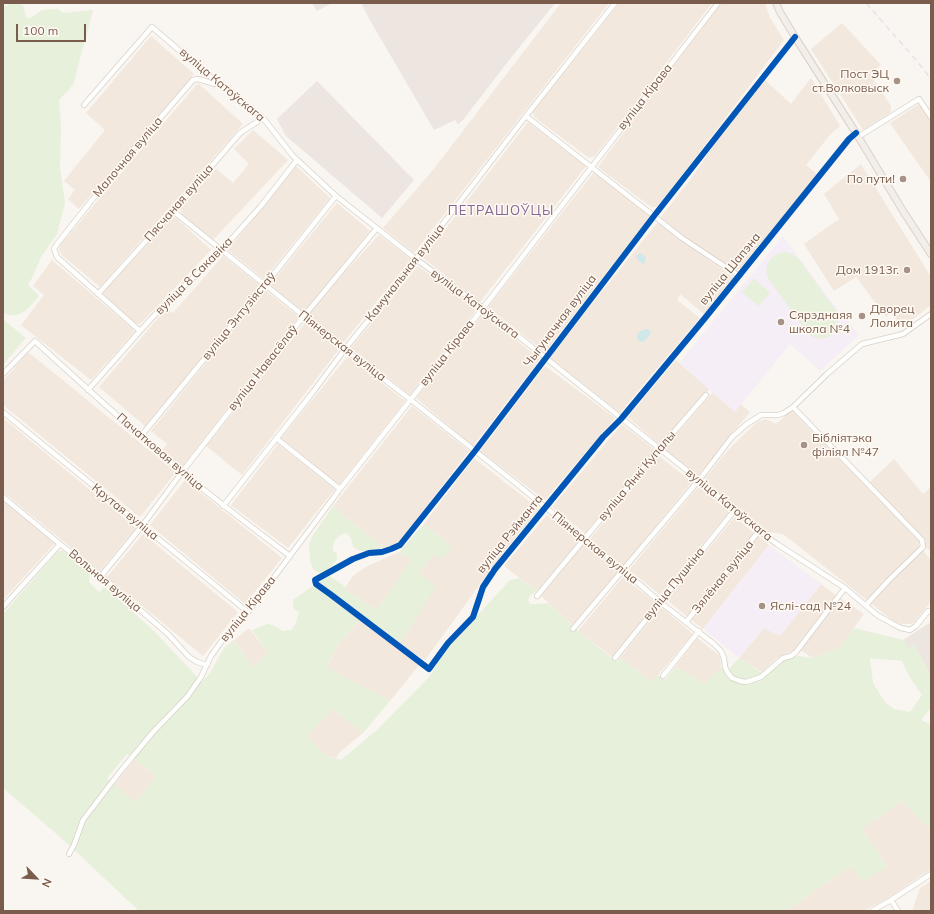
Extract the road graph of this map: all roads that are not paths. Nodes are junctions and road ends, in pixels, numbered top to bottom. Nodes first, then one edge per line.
1 (616, 3) edge
2 (718, 3) edge
3 (776, 3) edge
4 (795, 37) junction
5 (217, 82) junction
6 (84, 105) dead end
7 (526, 116) junction
8 (931, 116) edge
9 (263, 118) junction
10 (857, 135) junction
11 (297, 160) junction
12 (591, 166) junction
13 (336, 196) junction
14 (173, 211) junction
15 (654, 216) junction
16 (377, 228) junction
17 (221, 251) junction
18 (931, 254) edge
19 (416, 259) junction
20 (739, 276) junction
21 (265, 285) junction
22 (98, 294) junction
23 (482, 308) junction
24 (931, 314) edge
25 (304, 316) junction
26 (140, 331) junction
27 (345, 349) junction
28 (545, 359) junction
29 (3, 374) edge
30 (88, 390) junction
31 (706, 395) dead end
32 (411, 400) junction
33 (793, 407) junction
34 (3, 412) edge
35 (621, 419) junction
36 (140, 436) junction
37 (276, 438) junction
38 (659, 450) junction
39 (475, 451) junction
40 (182, 472) junction
41 (699, 480) junction
42 (340, 489) junction
43 (3, 496) edge
44 (223, 506) junction
45 (546, 507) junction
46 (734, 511) junction
47 (142, 526) junction
48 (759, 531) junction
49 (584, 539) junction
50 (60, 544) junction
51 (290, 556) junction
52 (623, 570) junction
53 (101, 576) junction
54 (314, 580) joint
55 (845, 588) junction
56 (537, 596) dead end
57 (660, 602) junction
58 (866, 605) junction
59 (3, 607) edge
60 (929, 611) edge
61 (248, 612) junction
62 (686, 622) junction
63 (574, 629) dead end
64 (699, 631) junction
65 (614, 658) dead end
66 (207, 666) junction
67 (663, 676) dead end
68 (69, 854) dead end
69 (931, 874) edge
70 (891, 900) junction
71 (872, 911) edge
72 (898, 911) edge

1 - 7 street, Камунальная вуліца
2 - 12 street, вуліца Кірава
3 - 4 main road
4 - 10 main road
4 - 15 street, Чыгуначная вуліца
5 - 6 street, вуліца Катоўскага
5 - 9 street, вуліца Катоўскага
5 - 22 street, Малочная вуліца
7 - 12 street
7 - 19 street, Камунальная вуліца
8 - 10 street, вуліца Шапэна
9 - 11 street, вуліца Катоўскага
9 - 14 street, Пясчаная вуліца
10 - 18 main road
10 - 20 street, вуліца Шапэна
11 - 13 street, вуліца Катоўскага
11 - 17 street, вуліца 8 Сакавіка
12 - 15 street
12 - 23 street, вуліца Кірава
13 - 16 street, вуліца Катоўскага
13 - 21 street, вуліца Энтузіястаў
14 - 17 street, Піянерская вуліца
14 - 22 street, Пясчаная вуліца
15 - 20 street
15 - 28 street, Чыгуначная вуліца
16 - 19 street, вуліца Катоўскага
16 - 25 street, вуліца Навасёлаў
17 - 21 street, Піянерская вуліца
17 - 26 street, вуліца 8 Сакавіка
19 - 23 street, вуліца Катоўскага
19 - 27 street, Камунальная вуліца
20 - 35 street, вуліца Шапэна
21 - 25 street, Піянерская вуліца
21 - 36 street, вуліца Энтузіястаў
22 - 26 street
23 - 28 street, вуліца Катоўскага
23 - 32 street, вуліца Кірава
24 - 33 street
25 - 27 street, Піянерская вуліца
25 - 40 street, вуліца Навасёлаў
26 - 30 street, вуліца 8 Сакавіка
27 - 32 street, Піянерская вуліца
27 - 37 street, Камунальная вуліца
28 - 35 street, вуліца Катоўскага
28 - 39 street, Чыгуначная вуліца
29 - 30 street, Пачатковая вуліца
30 - 36 street, Пачатковая вуліца
31 - 38 street, вуліца Янкі Купалы
32 - 39 street, Піянерская вуліца
32 - 42 street, вуліца Кірава
33 - 41 street
33 - 58 street
34 - 47 street, Крутая вуліца
35 - 38 street, вуліца Катоўскага
35 - 45 street, вуліца Рэйманта
36 - 40 street, Пачатковая вуліца
37 - 42 street
37 - 44 street, Камунальная вуліца
38 - 41 street, вуліца Катоўскага
38 - 49 street, вуліца Янкі Купалы
39 - 45 street, Піянерская вуліца
39 - 54 street, Чыгуначная вуліца
40 - 44 street, Пачатковая вуліца
40 - 47 street, вуліца Навасёлаў
41 - 46 street, вуліца Катоўскага
41 - 52 street
42 - 51 street, вуліца Кірава
43 - 50 street, Вольная вуліца
44 - 51 street, Пачатковая вуліца
45 - 49 street, Піянерская вуліца
45 - 54 street, вуліца Рэйманта
46 - 48 street, вуліца Катоўскага
46 - 57 street, вуліца Пушкіна
47 - 53 street, вуліца Навасёлаў
47 - 61 street, Крутая вуліца
48 - 55 street, вуліца Катоўскага
48 - 62 street, Зялёная вуліца
49 - 52 street, Піянерская вуліца
49 - 56 street, вуліца Янкі Купалы
50 - 53 street, Вольная вуліца
50 - 59 street
51 - 61 street, вуліца Кірава
52 - 57 street, Піянерская вуліца
52 - 63 street
53 - 66 street, Вольная вуліца
55 - 58 street, вуліца Катоўскага
55 - 64 street, Піянерская вуліца
57 - 62 street, Піянерская вуліца
57 - 65 street, вуліца Пушкіна
58 - 60 street, вуліца Катоўскага
61 - 66 street, вуліца Кірава
62 - 64 street, Піянерская вуліца
64 - 67 street, Зялёная вуліца
66 - 68 street, вуліца Кірава
69 - 70 street
70 - 71 street
70 - 72 street

